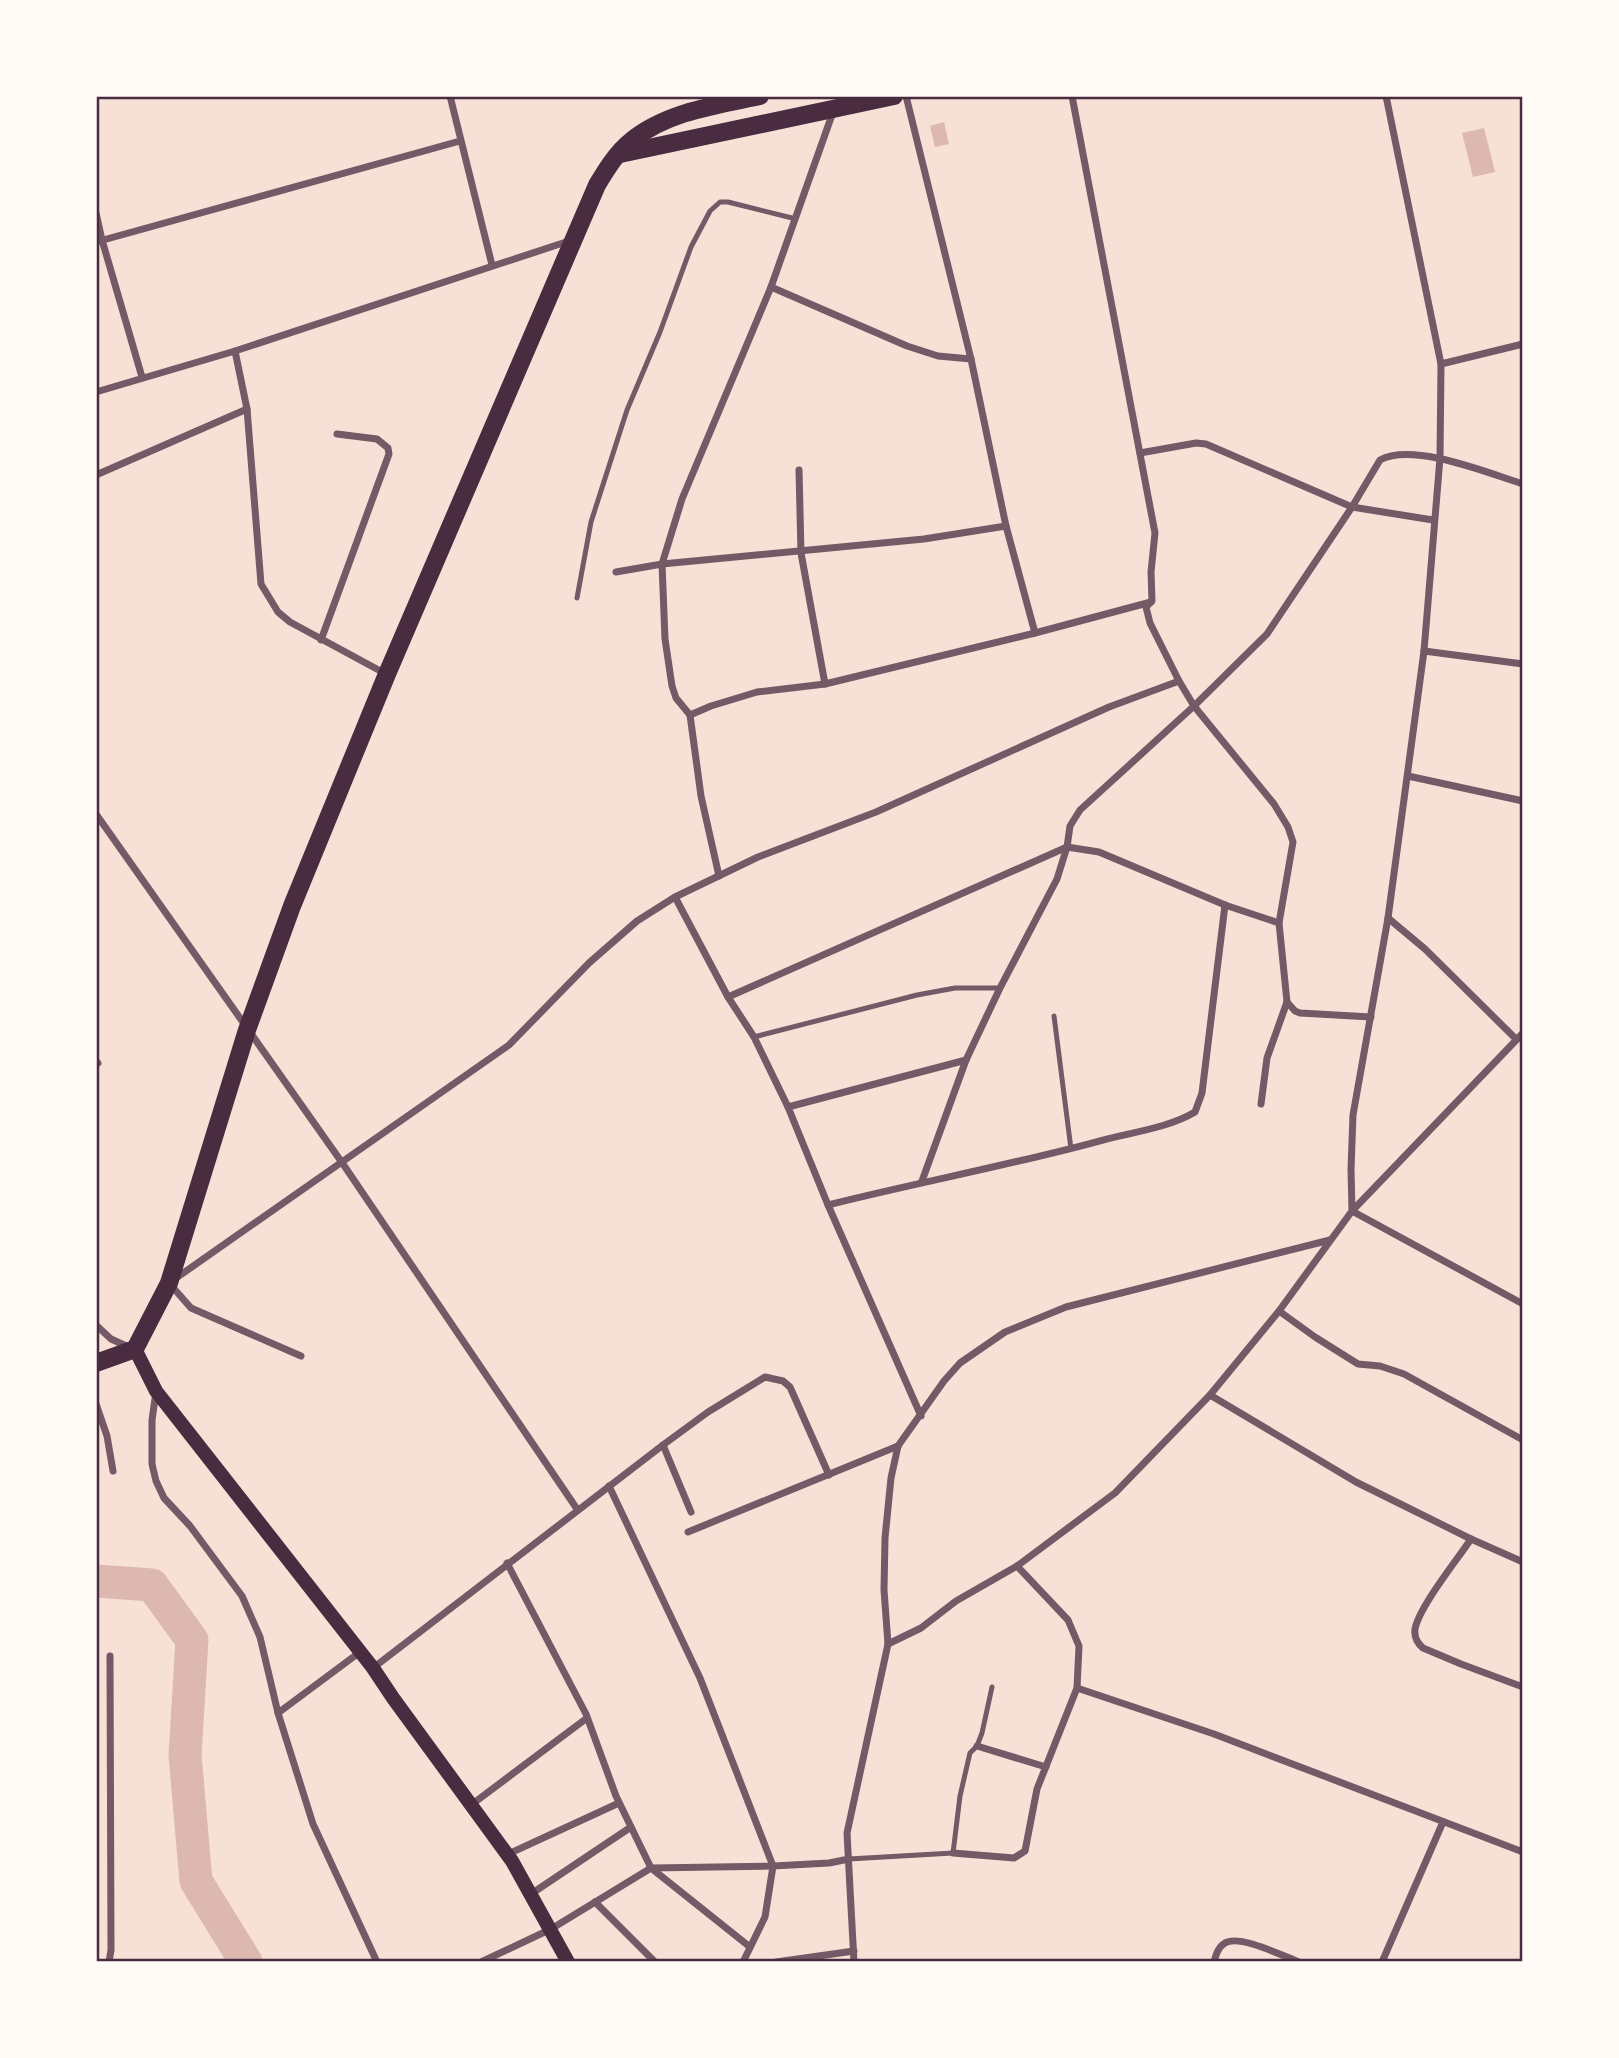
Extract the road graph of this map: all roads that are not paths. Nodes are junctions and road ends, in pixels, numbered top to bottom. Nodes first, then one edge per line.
1 (450, 96) edge
2 (760, 96) edge
3 (894, 96) edge
4 (906, 96) edge
5 (1072, 96) edge
6 (1386, 96) edge
7 (834, 109) junction
8 (460, 141) junction
9 (620, 154) junction
10 (96, 213) edge
11 (796, 219) junction
12 (572, 240) junction
13 (99, 241) edge
14 (492, 265) junction
15 (771, 287) junction
16 (1523, 344) edge
17 (235, 351) junction
18 (971, 359) junction
19 (1441, 364) junction
20 (142, 377) junction
21 (96, 391) edge
22 (247, 408) junction
23 (338, 434) dead end
24 (1140, 453) junction
25 (1440, 458) junction
26 (799, 470) dead end
27 (96, 475) edge
28 (1523, 484) edge
29 (1352, 507) junction
30 (1433, 520) junction
31 (1006, 526) junction
32 (801, 553) junction
33 (662, 564) junction
34 (616, 572) dead end
35 (577, 598) dead end
36 (1152, 601) junction
37 (1035, 633) junction
38 (321, 640) junction
39 (1424, 652) junction
40 (1523, 664) edge
41 (387, 674) junction
42 (1179, 681) junction
43 (825, 684) junction
44 (1194, 706) junction
45 (690, 715) junction
46 (1408, 776) junction
47 (1523, 801) edge
48 (96, 814) edge
49 (1067, 847) junction
50 (719, 876) junction
51 (675, 897) junction
52 (1225, 905) junction
53 (1388, 918) junction
54 (1279, 923) junction
55 (1000, 988) junction
56 (728, 997) junction
57 (1287, 1002) junction
58 (1054, 1016) dead end
59 (1371, 1017) junction
60 (247, 1030) junction
61 (1523, 1033) edge
62 (754, 1037) junction
63 (1516, 1040) junction
64 (966, 1060) junction
65 (1261, 1104) dead end
66 (788, 1107) junction
67 (1071, 1149) junction
68 (343, 1164) junction
69 (922, 1181) junction
70 (828, 1205) junction
71 (1352, 1211) junction
72 (1330, 1240) junction
73 (169, 1283) junction
74 (1523, 1304) edge
75 (1279, 1311) junction
76 (96, 1325) edge
77 (135, 1349) junction
78 (301, 1356) dead end
79 (96, 1363) edge
80 (156, 1391) junction
81 (1210, 1395) junction
82 (96, 1404) edge
83 (921, 1416) junction
84 (1523, 1440) edge
85 (663, 1445) junction
86 (898, 1446) junction
87 (113, 1471) dead end
88 (828, 1475) junction
89 (609, 1486) junction
90 (577, 1508) junction
91 (691, 1512) dead end
92 (688, 1532) dead end
93 (1471, 1539) junction
94 (1523, 1562) edge
95 (508, 1563) junction
96 (1017, 1566) junction
97 (888, 1644) junction
98 (360, 1652) junction
99 (110, 1656) dead end
100 (373, 1668) junction
101 (992, 1687) dead end
102 (1523, 1687) edge
103 (1077, 1688) junction
104 (278, 1713) junction
105 (587, 1718) junction
106 (977, 1746) junction
107 (1045, 1767) junction
108 (619, 1802) junction
109 (471, 1806) junction
110 (1443, 1822) junction
111 (631, 1827) junction
112 (1523, 1852) edge
113 (953, 1853) junction
114 (507, 1855) junction
115 (849, 1859) junction
116 (772, 1866) junction
117 (651, 1868) junction
118 (531, 1894) junction
119 (595, 1902) junction
120 (551, 1929) junction
121 (750, 1947) junction
122 (854, 1951) junction
123 (109, 1962) edge
124 (377, 1962) edge
125 (481, 1962) edge
126 (568, 1962) edge
127 (655, 1962) edge
128 (743, 1962) edge
129 (776, 1962) edge
130 (854, 1962) edge
131 (1214, 1962) edge
132 (1299, 1962) edge
133 (1382, 1962) edge

1 - 8 street
2 - 9 main road
3 - 7 main road
4 - 18 street
5 - 24 street
6 - 19 street
7 - 9 main road
7 - 11 street
8 - 13 street
8 - 14 street
9 - 12 main road
10 - 13 street
11 - 15 street
11 - 35 lane
12 - 14 street
12 - 41 main road
13 - 20 street
14 - 17 street
15 - 18 street
15 - 33 street
16 - 19 street
17 - 20 street
17 - 22 street
18 - 31 street
19 - 25 street
20 - 21 street
22 - 27 street
22 - 38 street
23 - 38 street
24 - 29 street
24 - 36 street
25 - 28 street
25 - 29 street
25 - 30 street
26 - 32 street
29 - 30 street
29 - 44 street
30 - 39 street
31 - 32 street
31 - 37 street
32 - 33 street
32 - 43 street
33 - 34 street
33 - 45 street
36 - 37 street
36 - 42 street
37 - 43 street
38 - 41 street
39 - 40 street
39 - 46 street
41 - 60 main road
42 - 44 street
42 - 50 street
43 - 45 street
44 - 49 street
44 - 54 street
45 - 50 street
46 - 47 street
46 - 53 street
48 - 60 street
49 - 52 street
49 - 55 street
49 - 56 street
50 - 51 street
51 - 56 street
51 - 68 street
52 - 54 street
52 - 67 street
53 - 59 street
53 - 63 street
54 - 57 street
55 - 62 lane
55 - 64 street
56 - 62 street
57 - 59 street
57 - 65 street
58 - 67 lane
59 - 71 street
60 - 68 street
60 - 73 main road
61 - 63 street
62 - 66 street
63 - 71 street
64 - 66 street
64 - 69 street
66 - 70 street
67 - 69 street
68 - 73 street
68 - 90 street
69 - 70 street
70 - 83 street
71 - 72 street
71 - 74 street
72 - 75 street
72 - 83 street
73 - 77 main road
73 - 78 street
75 - 81 street
75 - 84 street
76 - 77 street
77 - 79 main road
77 - 80 main road
80 - 98 main road
80 - 104 street
81 - 93 street
81 - 96 street
82 - 87 street
83 - 86 street
85 - 88 street
85 - 89 street
85 - 91 street
86 - 88 street
86 - 97 street
88 - 92 street
89 - 90 street
89 - 116 street
90 - 95 street
93 - 94 street
93 - 102 street
95 - 100 street
95 - 105 street
96 - 97 street
96 - 103 street
97 - 115 street
98 - 100 main road
98 - 104 street
99 - 123 street
100 - 109 main road
101 - 106 lane
103 - 107 street
103 - 110 street
104 - 124 street
105 - 108 street
105 - 109 street
106 - 107 street
106 - 113 lane
107 - 113 street
108 - 111 street
108 - 114 street
109 - 114 main road
110 - 112 street
110 - 133 street
111 - 117 street
111 - 118 street
113 - 115 lane
114 - 118 main road
115 - 116 street
115 - 122 street
116 - 117 street
116 - 121 street
117 - 119 street
117 - 121 street
118 - 120 main road
119 - 120 street
119 - 127 street
120 - 125 street
120 - 126 main road
121 - 128 street
122 - 129 street
122 - 130 street
131 - 132 street

